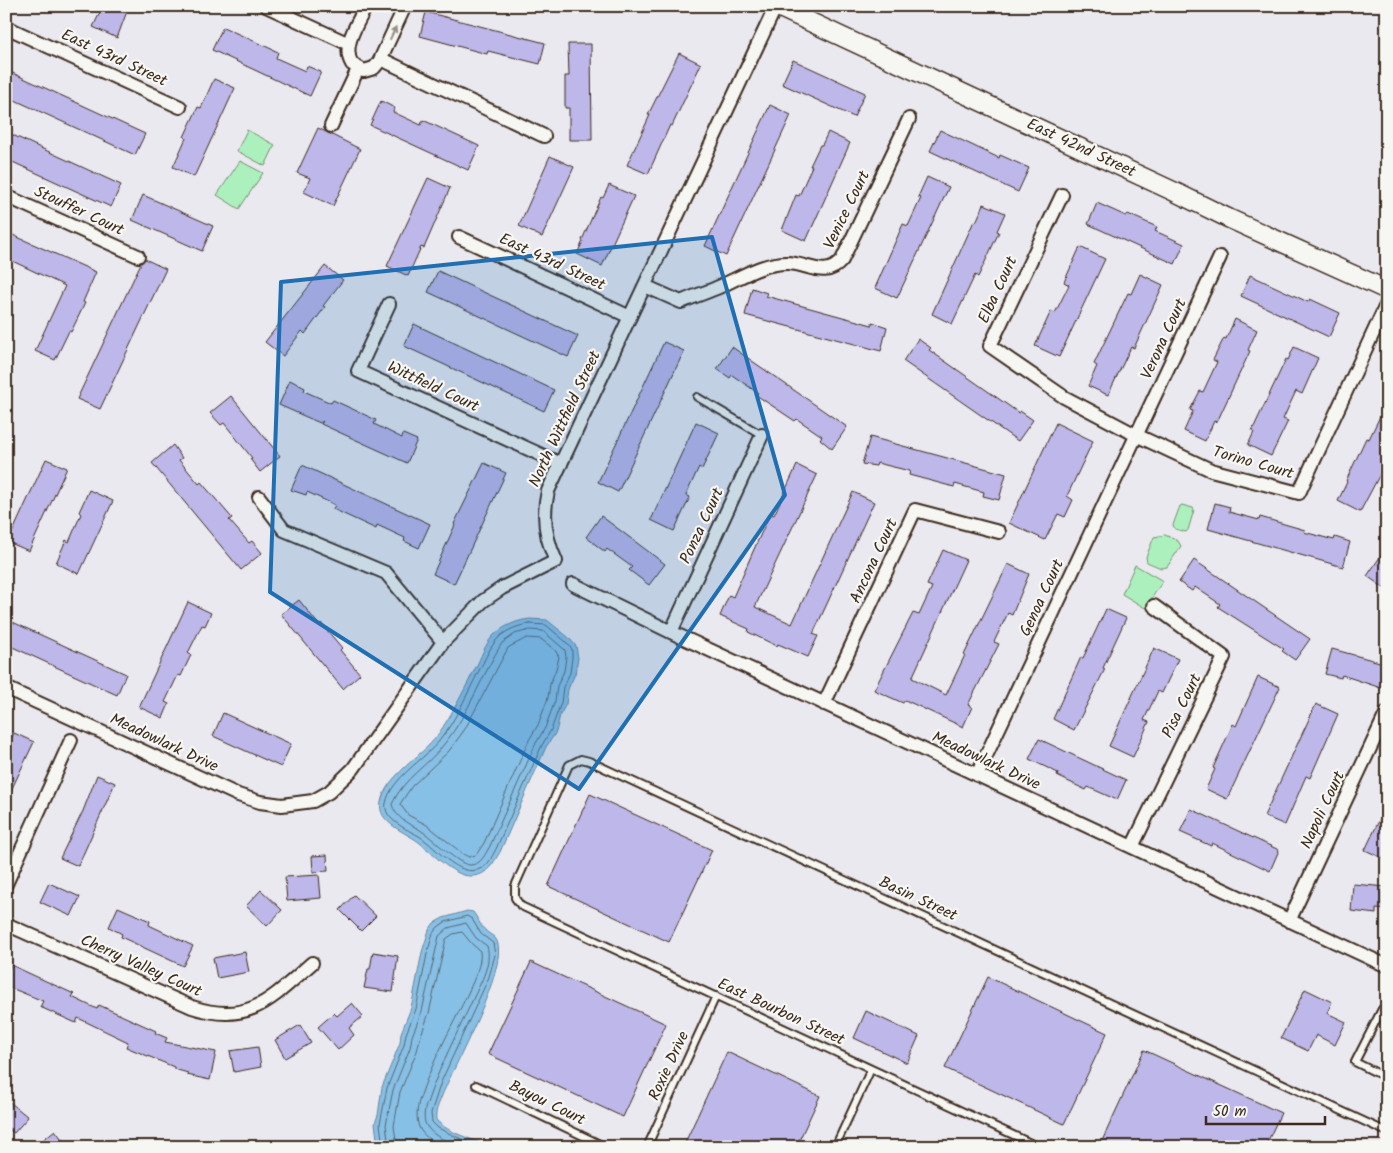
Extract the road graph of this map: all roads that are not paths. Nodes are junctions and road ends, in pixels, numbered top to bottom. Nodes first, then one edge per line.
1 (266, 6) edge
2 (366, 6) edge
3 (406, 6) edge
4 (776, 6) edge
5 (6, 27) edge
6 (348, 44) junction
7 (381, 59) junction
8 (358, 69) junction
9 (180, 107) dead end
10 (909, 119) dead end
11 (331, 126) dead end
12 (544, 136) dead end
13 (1062, 195) dead end
14 (6, 196) edge
15 (459, 237) dead end
16 (138, 256) dead end
17 (1220, 257) dead end
18 (645, 286) junction
19 (1387, 290) edge
20 (1387, 303) edge
21 (389, 304) dead end
22 (630, 317) junction
23 (697, 397) dead end
24 (1064, 397) joint
25 (762, 435) joint
26 (1136, 436) junction
27 (561, 464) junction
28 (259, 497) dead end
29 (999, 532) dead end
30 (573, 584) dead end
31 (1154, 606) dead end
32 (671, 632) junction
33 (443, 642) junction
34 (6, 688) edge
35 (824, 704) junction
36 (1386, 712) edge
37 (71, 740) dead end
38 (977, 775) junction
39 (313, 801) joint
40 (1132, 847) junction
41 (6, 884) edge
42 (515, 898) joint
43 (1289, 921) junction
44 (6, 924) edge
45 (312, 963) dead end
46 (1387, 966) edge
47 (716, 996) junction
48 (1387, 1012) edge
49 (872, 1069) junction
50 (1387, 1078) edge
51 (476, 1085) dead end
52 (1387, 1132) edge
53 (606, 1147) edge
54 (647, 1147) edge
55 (836, 1147) edge
56 (1039, 1147) edge

1 - 6 street
2 - 6 street
7 -> 3 street
4 - 18 street, North Wittfield Street
4 - 19 street, East 42nd Street
5 - 9 street, East 43rd Street
6 - 8 street
7 - 8 street
7 - 12 street
8 - 11 street
10 - 18 street, Venice Court
13 - 24 street, Elba Court
14 - 16 street, Stouffer Court
15 - 22 street, East 43rd Street
17 - 26 street, Verona Court
18 - 22 street, North Wittfield Street
20 - 26 street, Torino Court
21 - 27 street, Wittfield Court
22 - 27 street, North Wittfield Street
23 - 25 lane
24 - 26 street, Torino Court
25 - 32 street, Ponza Court
26 - 38 street, Genoa Court
27 - 33 street, North Wittfield Street
28 - 33 street
29 - 35 street, Ancona Court
30 - 32 street, Meadowlark Drive
31 - 40 street, Pisa Court
32 - 35 street, Meadowlark Drive
33 - 39 street, North Wittfield Street
34 - 39 street, Meadowlark Drive
35 - 38 street, Meadowlark Drive
36 - 43 street, Napoli Court
37 - 41 street
38 - 40 street, Meadowlark Drive
40 - 43 street, Meadowlark Drive
42 - 47 lane, East Bourbon Street
42 - 52 lane, Basin Street
43 - 46 street, Meadowlark Drive
44 - 45 street, Cherry Valley Court
47 - 49 lane, East Bourbon Street
47 - 54 lane, Roxie Drive
48 - 50 lane
49 - 55 lane
49 - 56 lane, East Bourbon Street
51 - 53 lane, Bayou Court

